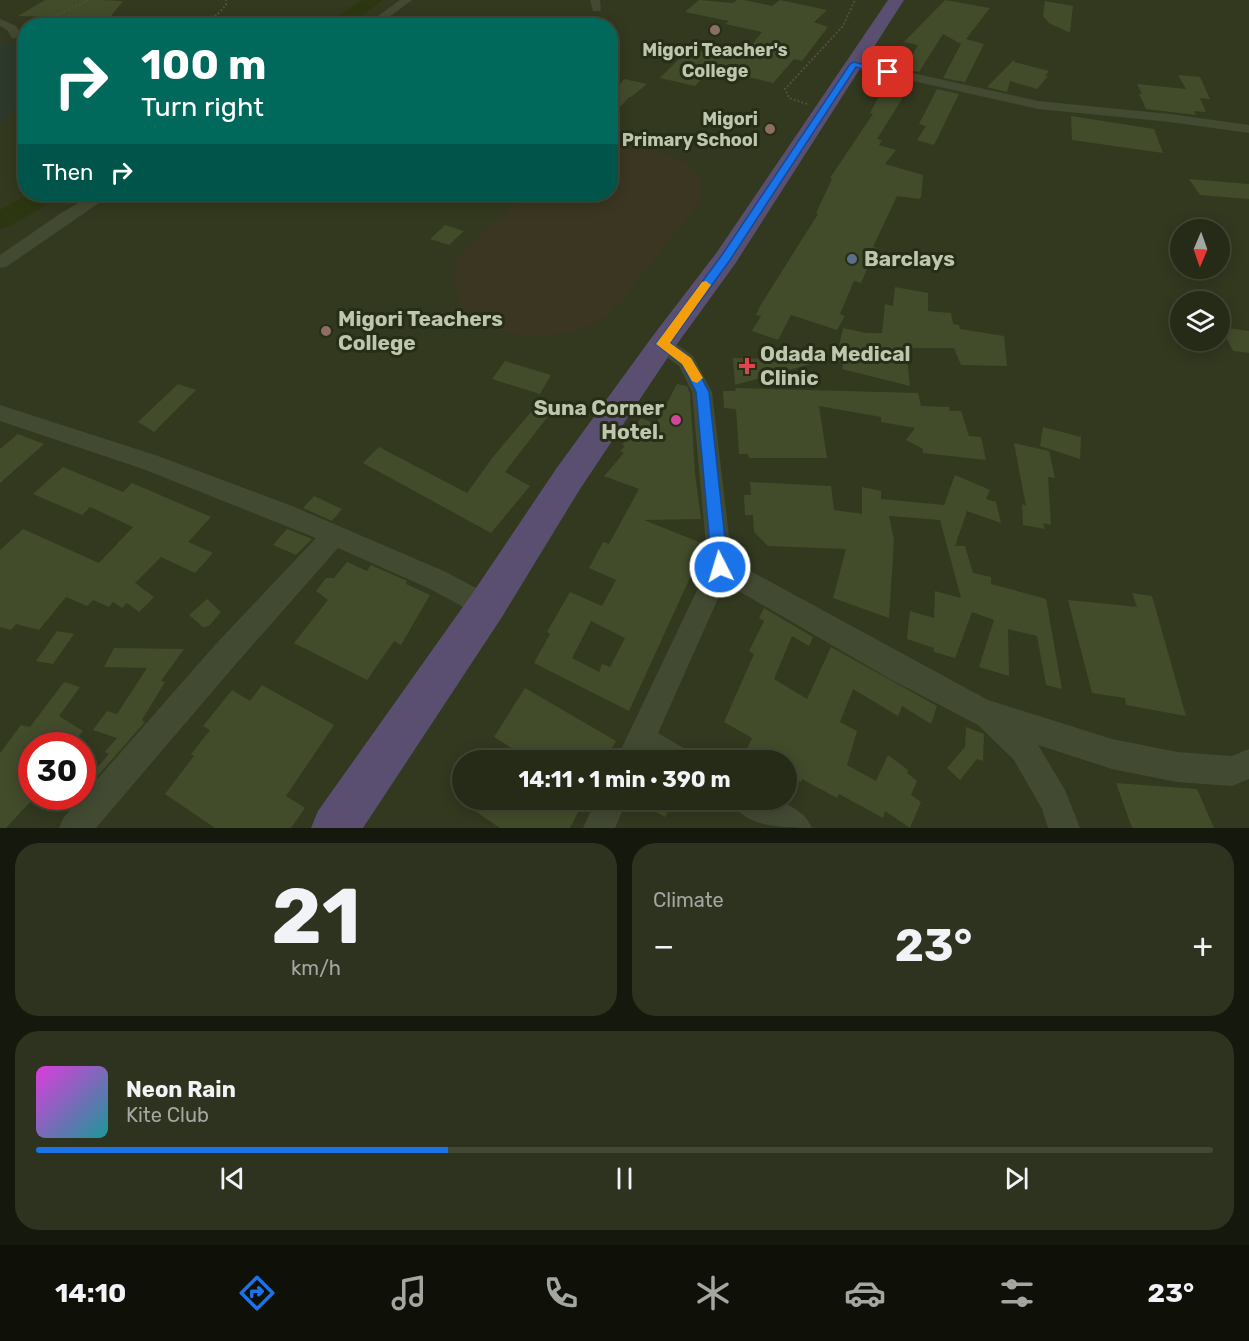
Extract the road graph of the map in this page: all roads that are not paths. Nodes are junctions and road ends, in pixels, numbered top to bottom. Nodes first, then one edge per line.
1 (407, 0) edge
2 (896, 0) edge
3 (381, 18) edge
4 (0, 22) edge
5 (16, 36) dead end
6 (854, 64) junction
7 (1249, 129) edge
8 (92, 201) edge
9 (0, 263) edge
10 (662, 344) junction
11 (0, 413) edge
12 (335, 535) junction
13 (720, 567) junction
14 (486, 607) junction
15 (983, 712) junction
16 (636, 750) edge
17 (1243, 772) edge
18 (607, 810) edge
19 (764, 810) edge
20 (75, 828) edge
21 (335, 828) edge
22 (599, 828) edge
23 (796, 828) edge
24 (1064, 828) edge

1 - 3 street
2 - 6 highway
4 - 5 street
6 - 7 street
6 - 10 highway
8 - 9 street
10 - 13 street
10 - 14 highway
11 - 12 street
12 - 14 street
12 - 20 street
13 - 15 street
13 - 16 street
14 - 21 highway
15 - 17 street
15 - 24 street
18 - 22 street
19 - 23 street

